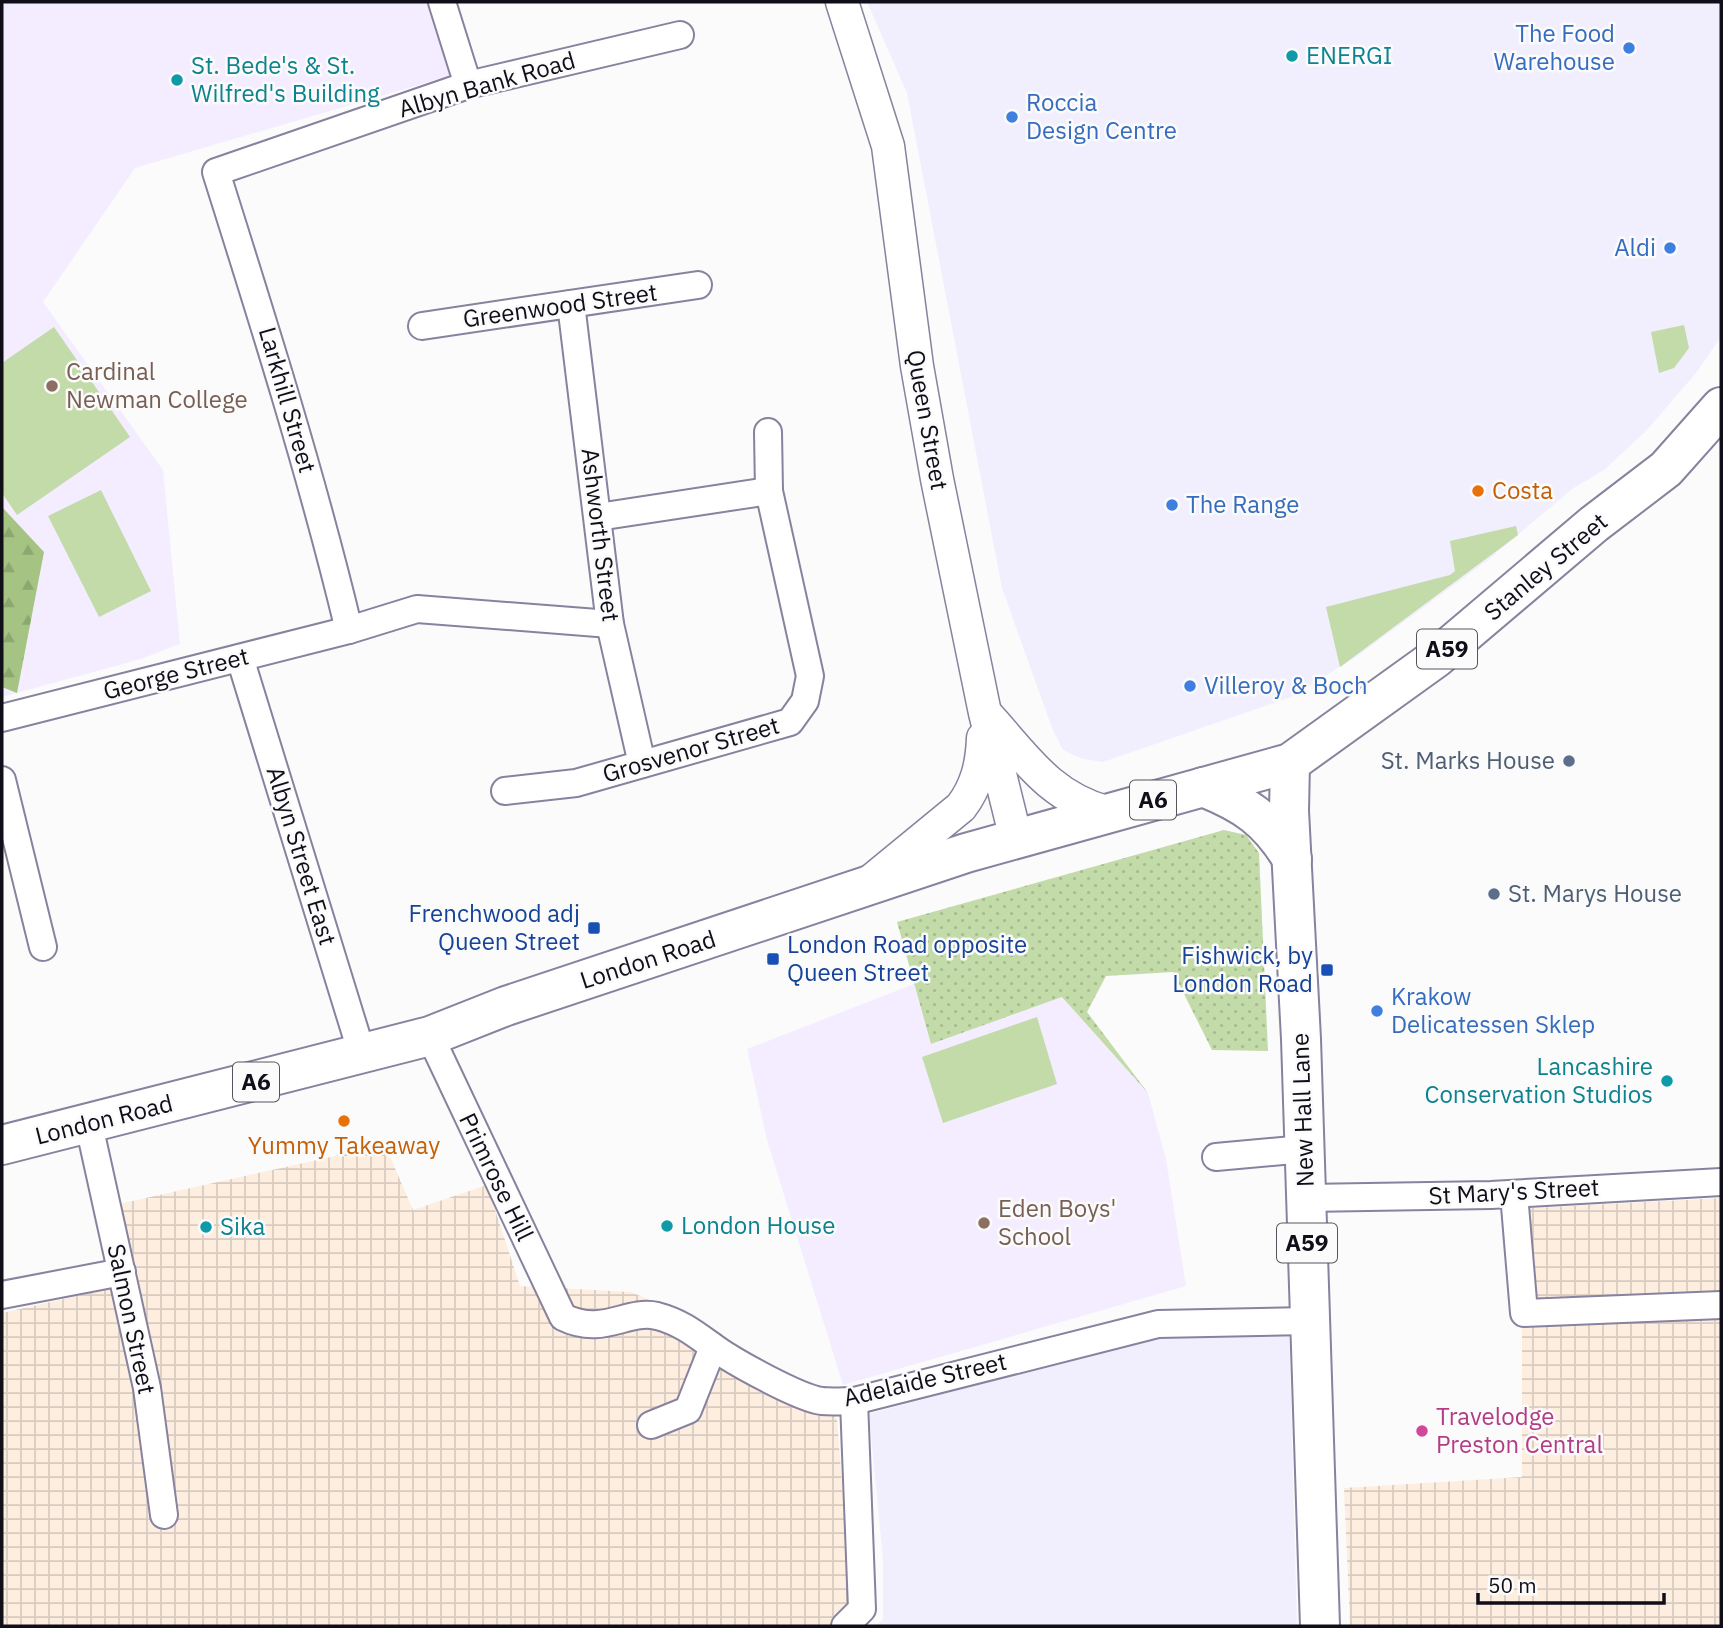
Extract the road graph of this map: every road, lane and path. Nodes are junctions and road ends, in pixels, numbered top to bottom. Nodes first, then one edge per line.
1 (442, 2) edge
2 (842, 2) edge
3 (680, 35) dead end
4 (468, 85) junction
5 (216, 172) joint
6 (698, 285) dead end
7 (570, 304) junction
8 (422, 326) dead end
9 (1721, 407) edge
10 (768, 432) dead end
11 (769, 491) junction
12 (598, 516) junction
13 (610, 624) junction
14 (349, 631) junction
15 (240, 658) junction
16 (985, 713) junction
17 (2, 718) edge
18 (1290, 763) junction
19 (642, 764) junction
20 (2, 780) edge
21 (1203, 787) junction
22 (505, 791) dead end
23 (1106, 812) junction
24 (1016, 839) junction
25 (1292, 859) junction
26 (860, 890) junction
27 (43, 947) dead end
28 (430, 1036) junction
29 (362, 1054) junction
30 (89, 1125) junction
31 (2, 1145) edge
32 (1304, 1149) junction
33 (1216, 1157) dead end
34 (1721, 1181) edge
35 (1514, 1194) junction
36 (1306, 1198) junction
37 (122, 1272) junction
38 (2, 1295) edge
39 (1721, 1305) edge
40 (563, 1317) joint
41 (1308, 1321) junction
42 (713, 1347) junction
43 (854, 1401) junction
44 (650, 1425) dead end
45 (164, 1515) dead end
46 (845, 1626) edge
47 (1320, 1626) edge

1 - 4 street
2 - 16 street, Queen Street
3 - 4 street, Albyn Bank Road
4 - 5 street, Albyn Bank Road
5 - 14 street, Larkhill Street
6 - 7 street, Greenwood Street
7 - 8 street, Greenwood Street
7 - 12 street, Ashworth Street
9 - 18 highway, Stanley Street / A59
10 - 11 street, Grosvenor Street
11 - 12 street
11 - 19 street, Grosvenor Street
12 - 13 street, Ashworth Street
13 - 14 street, George Street
13 - 19 street, Ashworth Street
14 - 15 street, George Street
15 - 17 street, George Street
15 - 29 street, Albyn Street East
16 - 23 street
16 - 24 street, Queen Street
16 - 26 street
18 - 21 highway, London Road / A6
18 - 25 highway, New Hall Lane / A59
19 - 22 street, Grosvenor Street
20 - 27 street
21 - 23 highway, London Road / A6
21 - 25 highway
23 - 24 highway, London Road / A6
24 - 26 highway, London Road / A6
25 - 32 highway, New Hall Lane / A59
26 - 28 highway, London Road / A6
28 - 29 highway, London Road / A6
28 - 40 street, Primrose Hill
29 - 30 highway, London Road / A6
30 - 31 highway, London Road / A6
30 - 37 street, Salmon Street
32 - 33 street
32 - 36 highway, New Hall Lane / A59
34 - 35 street, St Mary's Street
35 - 36 street, St Mary's Street
35 - 39 street
36 - 41 highway, New Hall Lane / A59
37 - 38 street
37 - 45 street, Salmon Street
40 - 42 street, Adelaide Street
41 - 43 street, Adelaide Street
41 - 47 highway, New Hall Lane / A59
42 - 43 street, Adelaide Street
42 - 44 street
43 - 46 street

